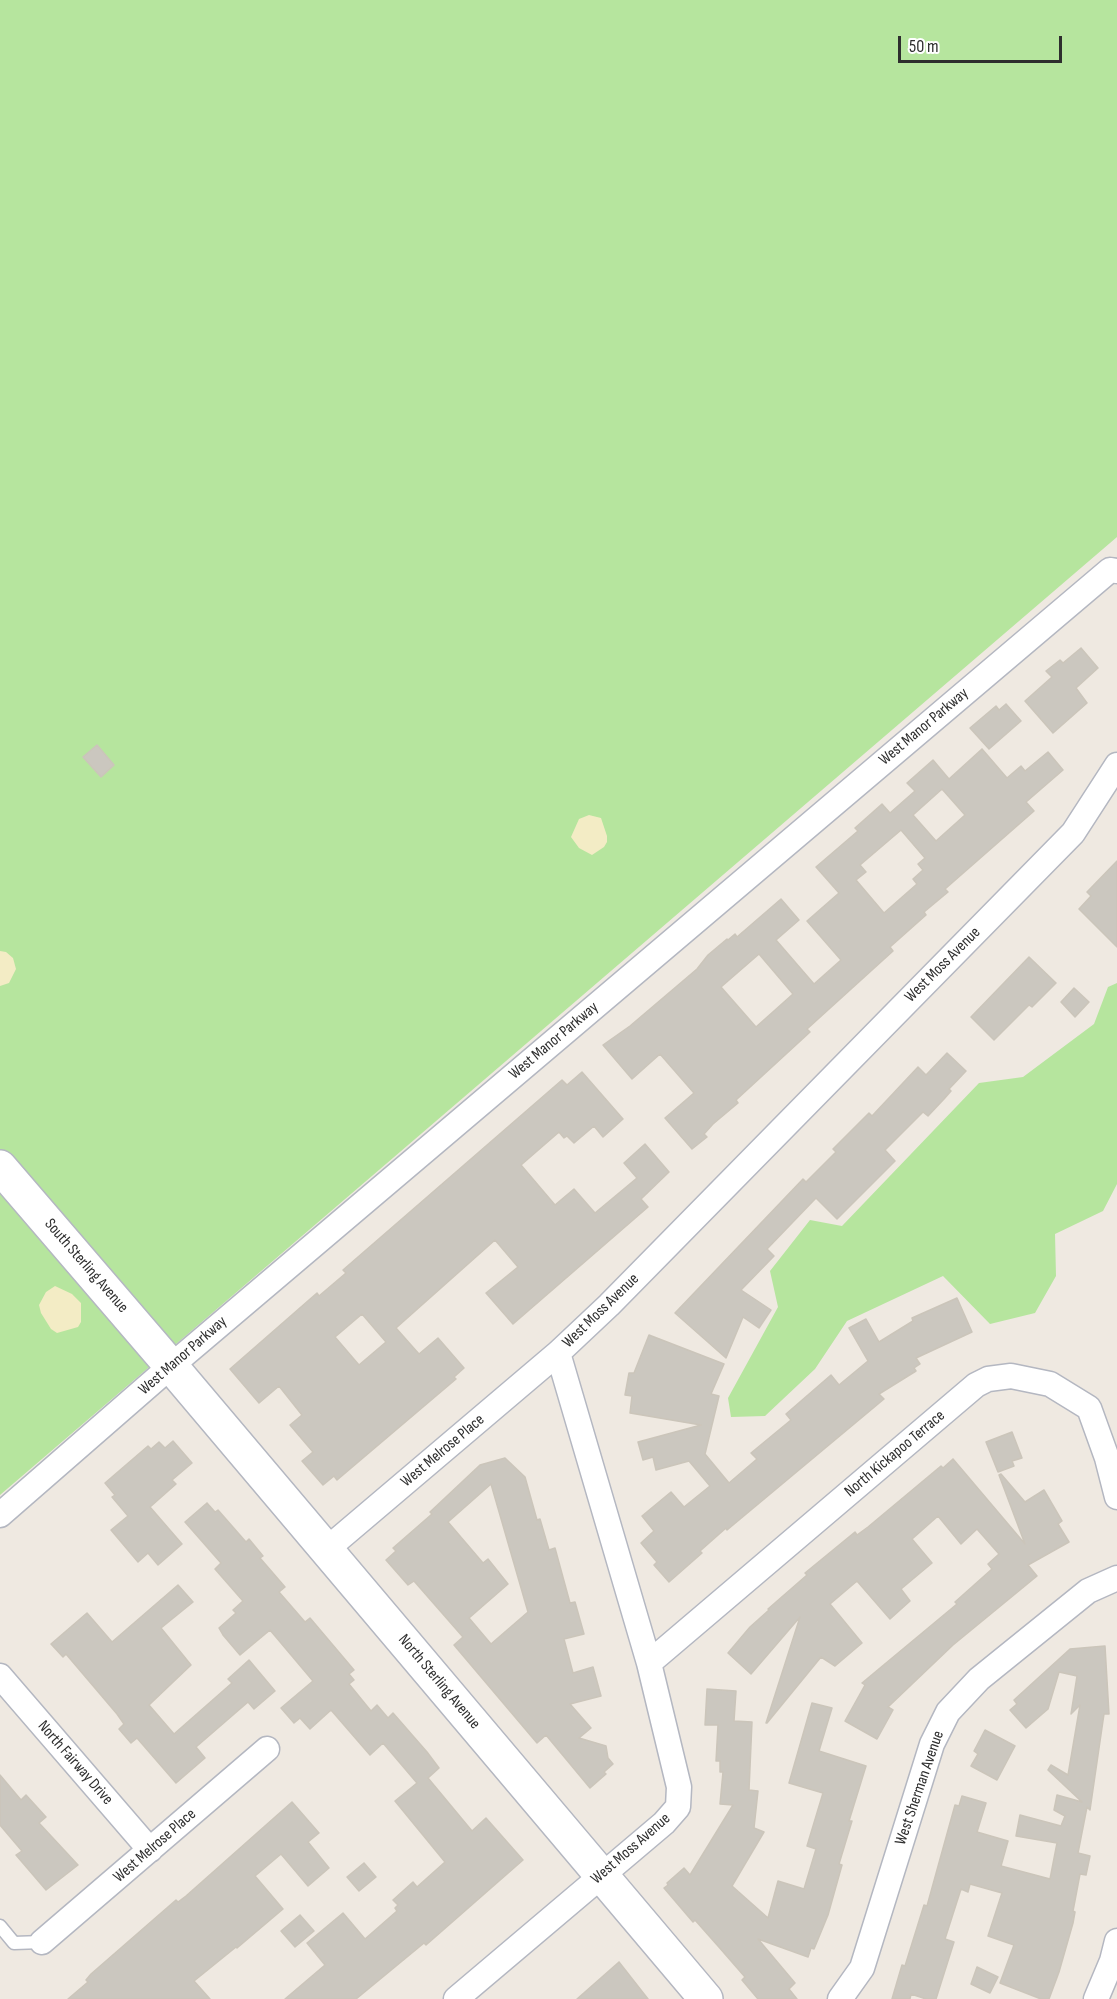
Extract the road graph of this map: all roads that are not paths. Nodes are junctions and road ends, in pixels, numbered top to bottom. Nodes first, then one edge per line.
1 (1113, 571) edge
2 (1117, 765) edge
3 (0, 1167) edge
4 (558, 1353) junction
5 (171, 1366) junction
6 (1117, 1497) edge
7 (0, 1515) edge
8 (327, 1549) junction
9 (1117, 1578) edge
10 (649, 1663) junction
11 (0, 1676) edge
12 (267, 1749) dead end
13 (150, 1850) junction
14 (603, 1875) junction
15 (0, 1926) edge
16 (1117, 1941) edge
17 (42, 1942) joint
18 (456, 1999) edge
19 (706, 1999) edge
20 (840, 1999) edge
21 (1096, 1999) edge

1 - 5 street, West Manor Parkway
2 - 4 street, West Moss Avenue
3 - 5 street, South Sterling Avenue
4 - 8 street, West Melrose Place
4 - 10 street, West Moss Avenue
5 - 7 street, West Manor Parkway
5 - 8 street, North Sterling Avenue
6 - 10 street, North Kickapoo Terrace
8 - 14 street, North Sterling Avenue
9 - 20 street, West Sherman Avenue
10 - 14 street, West Moss Avenue
11 - 13 street, North Fairway Drive
12 - 13 street, West Melrose Place
13 - 17 street, West Melrose Place
14 - 18 street, West Moss Avenue
14 - 19 street, North Sterling Avenue
15 - 17 lane
16 - 21 street

